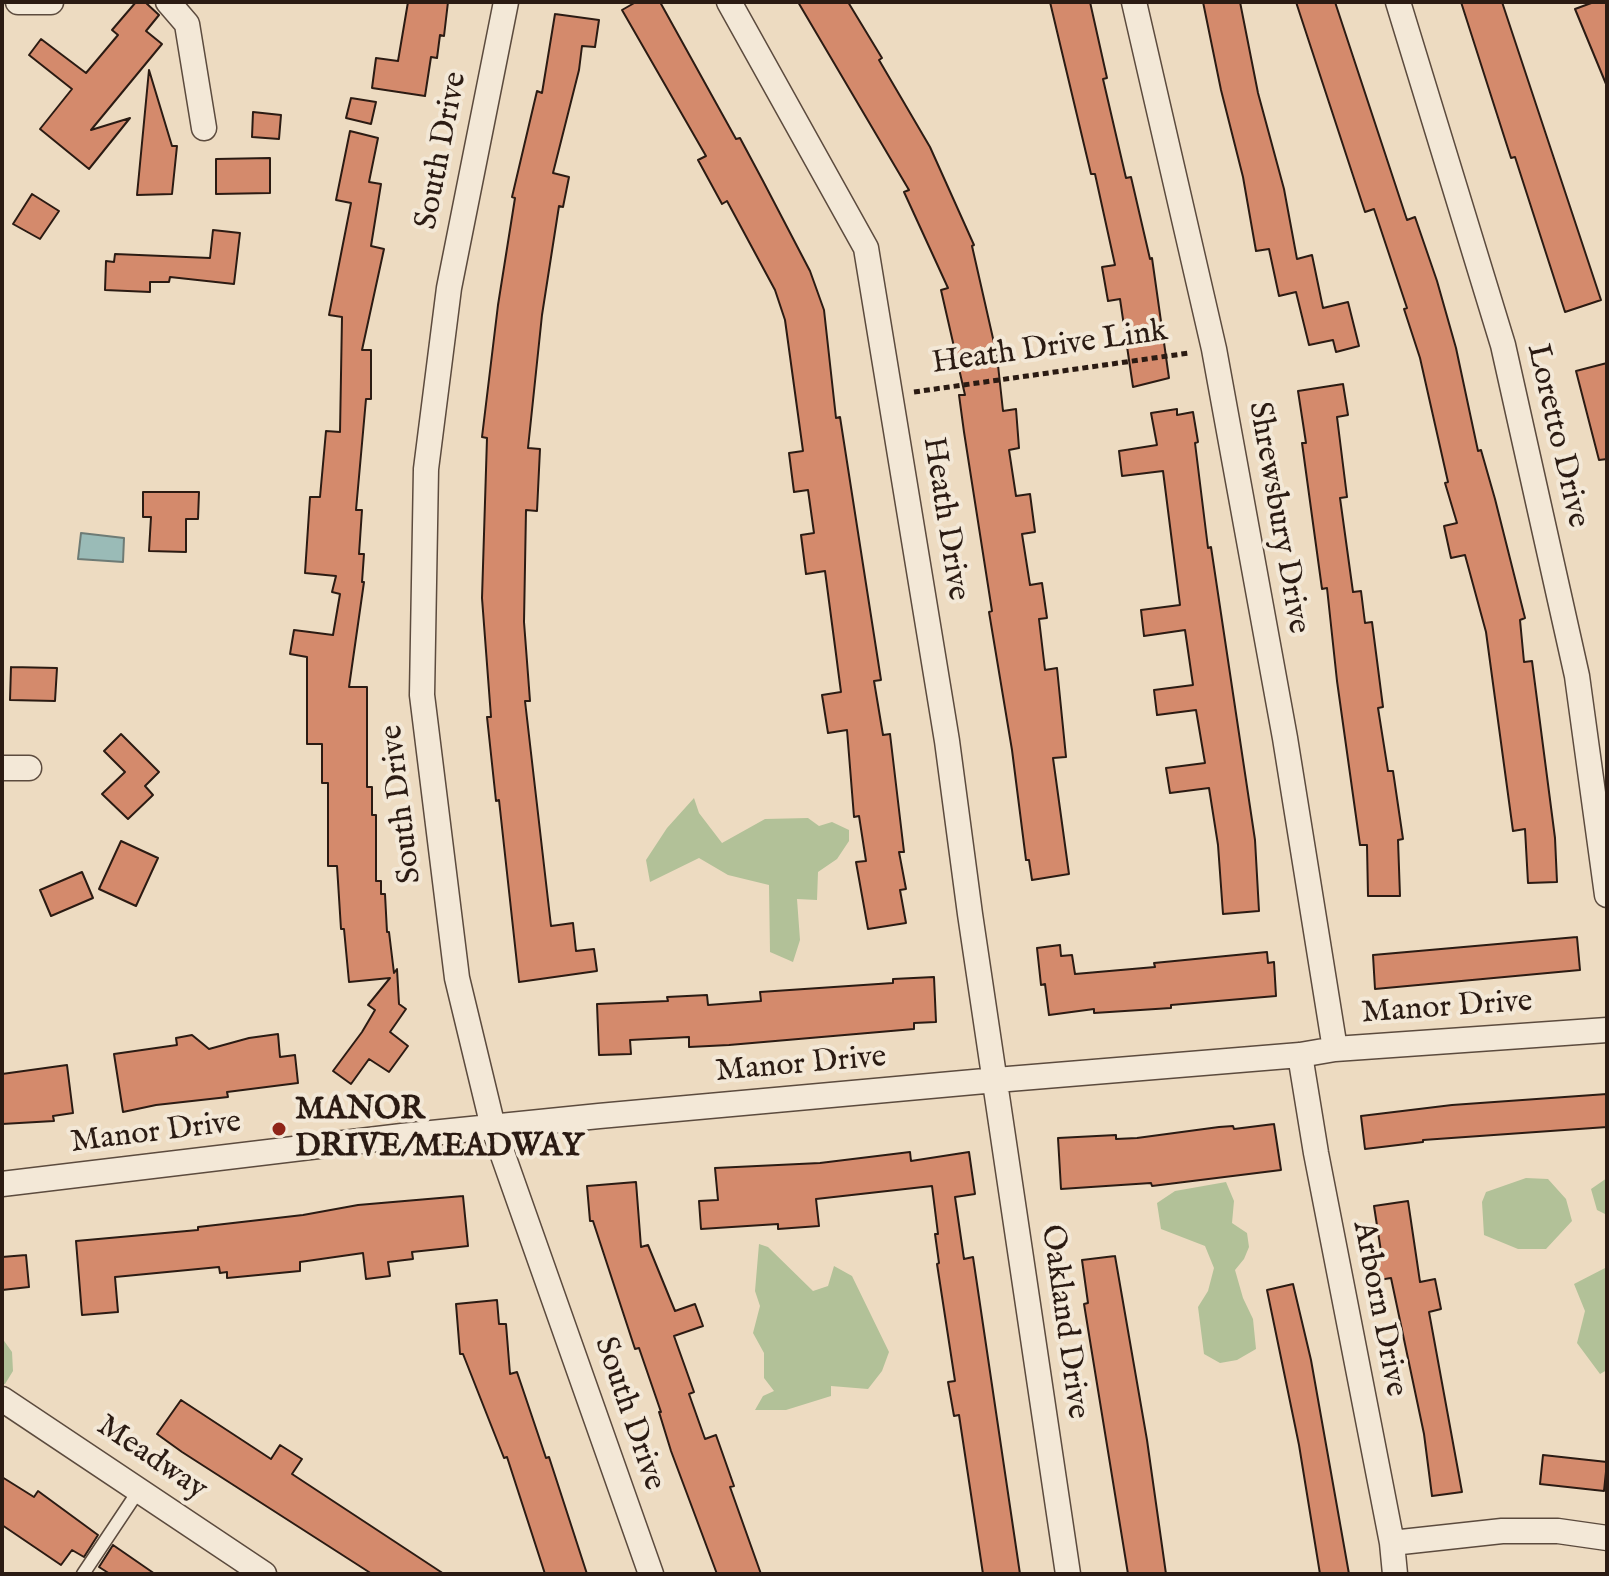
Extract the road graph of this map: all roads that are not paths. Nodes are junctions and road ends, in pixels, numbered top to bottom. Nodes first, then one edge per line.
1 (18, 2) edge
2 (51, 2) edge
3 (168, 2) edge
4 (506, 2) edge
5 (729, 2) edge
6 (1134, 2) edge
7 (1398, 2) edge
8 (204, 128) dead end
9 (2, 768) edge
10 (29, 768) dead end
11 (1607, 895) edge
12 (1607, 1030) edge
13 (1335, 1049) junction
14 (1300, 1055) junction
15 (996, 1080) junction
16 (493, 1127) junction
17 (2, 1184) edge
18 (2, 1399) edge
19 (139, 1490) junction
20 (1607, 1538) edge
21 (1392, 1543) junction
22 (83, 1574) edge
23 (264, 1574) edge
24 (651, 1574) edge
25 (1068, 1574) edge
26 (1395, 1574) edge

1 - 2 street
3 - 8 street
4 - 16 street, South Drive
5 - 15 street, Heath Drive
6 - 13 street, Shrewsbury Drive
7 - 11 street, Loretto Drive
9 - 10 street
12 - 13 street, Manor Drive
13 - 14 street, Manor Drive
14 - 15 street, Manor Drive
14 - 21 street, Arborn Drive
15 - 16 street, Manor Drive
15 - 25 street, Oakland Drive
16 - 17 street, Manor Drive
16 - 24 street, South Drive
18 - 19 street, Meadway
19 - 22 lane
19 - 23 street, Meadway
20 - 21 street
21 - 26 street, Arborn Drive

